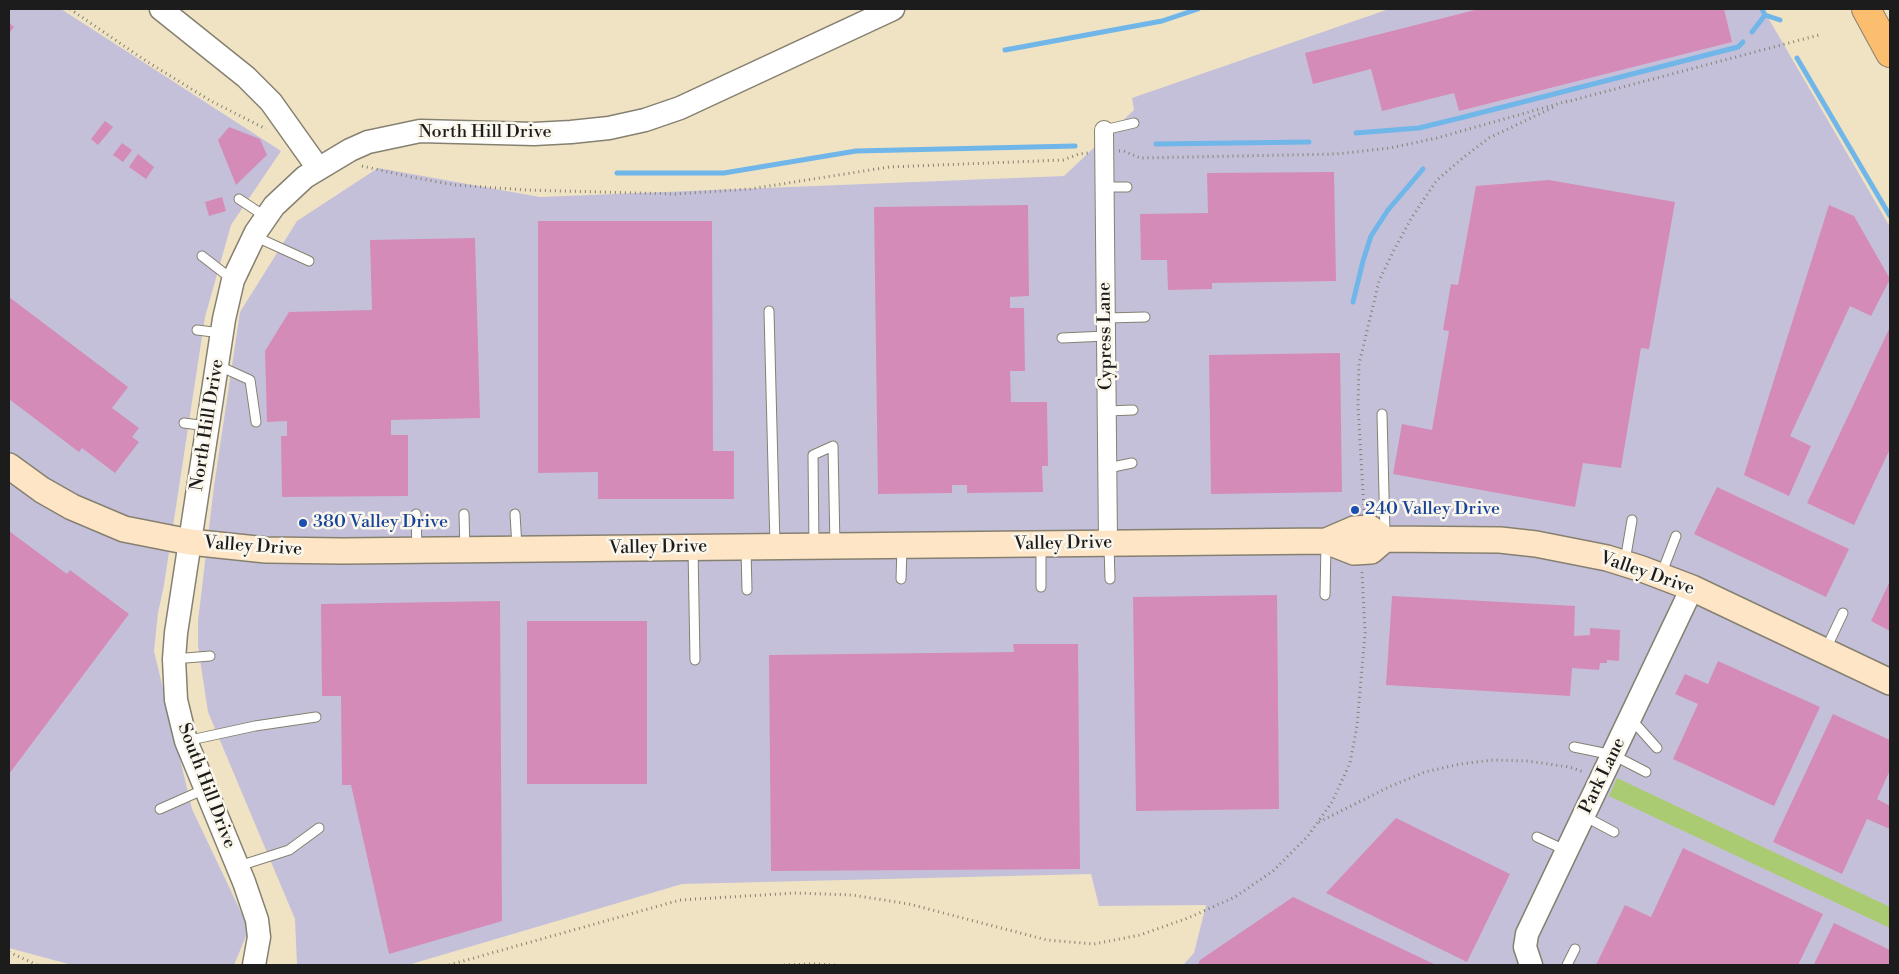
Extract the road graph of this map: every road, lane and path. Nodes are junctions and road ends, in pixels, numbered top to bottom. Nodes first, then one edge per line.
1 (70, 9) edge
2 (160, 9) edge
3 (893, 9) edge
4 (1866, 9) edge
5 (1819, 36) dead end
6 (1890, 54) edge
7 (1568, 101) junction
8 (1134, 123) dead end
9 (268, 130) dead end
10 (1104, 130) joint
11 (1104, 152) junction
12 (360, 166) dead end
13 (318, 168) junction
14 (1105, 187) junction
15 (1127, 187) dead end
16 (239, 199) dead end
17 (266, 217) junction
18 (253, 236) junction
19 (202, 256) dead end
20 (309, 261) dead end
21 (233, 280) junction
22 (769, 311) dead end
23 (1145, 317) dead end
24 (1106, 318) junction
25 (197, 330) dead end
26 (222, 333) junction
27 (1106, 336) junction
28 (1062, 338) dead end
29 (217, 365) junction
30 (1133, 410) dead end
31 (1107, 411) junction
32 (1382, 414) dead end
33 (256, 422) dead end
34 (184, 423) dead end
35 (207, 426) junction
36 (1132, 463) dead end
37 (9, 466) edge
38 (1108, 468) junction
39 (1364, 510) dead end
40 (416, 514) dead end
41 (464, 514) dead end
42 (515, 514) dead end
43 (1632, 520) dead end
44 (1676, 536) dead end
45 (1386, 539) junction
46 (1326, 541) junction
47 (190, 542) junction
48 (1108, 543) junction
49 (1042, 544) junction
50 (902, 545) junction
51 (824, 546) junction
52 (746, 547) junction
53 (775, 547) junction
54 (693, 548) junction
55 (517, 549) junction
56 (417, 550) junction
57 (465, 550) junction
58 (1624, 563) junction
59 (1362, 571) dead end
60 (1660, 575) junction
61 (901, 579) dead end
62 (1110, 579) dead end
63 (1041, 587) dead end
64 (1692, 588) junction
65 (748, 590) dead end
66 (1325, 595) dead end
67 (1843, 613) dead end
68 (1825, 651) junction
69 (210, 656) dead end
70 (174, 660) junction
71 (695, 660) dead end
72 (1890, 682) edge
73 (316, 718) dead end
74 (1631, 719) junction
75 (186, 742) junction
76 (1574, 747) dead end
77 (1657, 748) dead end
78 (1613, 755) junction
79 (1646, 772) dead end
80 (1602, 778) junction
81 (205, 789) junction
82 (160, 809) dead end
83 (1584, 816) junction
84 (1319, 822) junction
85 (318, 828) dead end
86 (1614, 832) dead end
87 (1537, 837) dead end
88 (1567, 851) junction
89 (238, 866) junction
90 (1575, 949) dead end
91 (9, 952) edge
92 (37, 965) edge
93 (254, 965) edge
94 (449, 965) edge
95 (784, 965) edge
96 (837, 965) edge
97 (1531, 965) edge
98 (1567, 965) edge

1 - 9 path
2 - 13 street
3 - 13 street, North Hill Drive
4 - 6 main road
5 - 7 path
7 - 11 path
7 - 39 path
8 - 10 lane
10 - 11 street, Cypress Lane
11 - 12 path
11 - 14 street, Cypress Lane
13 - 17 street, North Hill Drive
14 - 15 lane
14 - 24 street, Cypress Lane
16 - 17 lane
17 - 18 street, North Hill Drive
18 - 20 lane
18 - 21 street, North Hill Drive
19 - 21 lane
21 - 26 street, North Hill Drive
22 - 53 lane
23 - 24 lane
24 - 27 street, Cypress Lane
25 - 26 lane
26 - 29 street, North Hill Drive
27 - 28 lane
27 - 31 street, Cypress Lane
29 - 33 lane
29 - 35 street, North Hill Drive
30 - 31 lane
31 - 38 street, Cypress Lane
32 - 45 lane
34 - 35 lane
35 - 47 street, North Hill Drive
36 - 38 lane
37 - 47 main road, Valley Drive
38 - 48 street, Cypress Lane
40 - 56 lane
41 - 57 lane
42 - 55 lane
43 - 58 lane
44 - 60 lane
45 - 46 main road, Valley Drive
45 - 58 main road, Valley Drive
46 - 48 main road, Valley Drive
46 - 66 lane
47 - 56 main road, Valley Drive
47 - 70 street, South Hill Drive
48 - 49 main road, Valley Drive
48 - 62 lane
49 - 50 main road, Valley Drive
49 - 63 lane
50 - 51 main road, Valley Drive
50 - 61 lane
51 - 51 lane
51 - 53 main road, Valley Drive
52 - 53 main road, Valley Drive
52 - 54 main road, Valley Drive
52 - 65 lane
54 - 55 main road, Valley Drive
54 - 71 lane
55 - 57 main road, Valley Drive
56 - 57 main road, Valley Drive
58 - 60 main road, Valley Drive
59 - 84 path
60 - 64 main road, Valley Drive
64 - 68 main road, Valley Drive
64 - 74 street, Park Lane
67 - 68 lane
68 - 72 main road, Valley Drive
69 - 70 lane
70 - 75 street, South Hill Drive
73 - 75 lane
74 - 77 lane
74 - 78 street, Park Lane
75 - 81 street, South Hill Drive
76 - 78 lane
78 - 79 lane
78 - 80 street, Park Lane
80 - 83 street, Park Lane
80 - 84 path
81 - 82 lane
81 - 89 street, South Hill Drive
83 - 86 lane
83 - 88 street, Park Lane
84 - 94 path
85 - 89 lane
87 - 88 lane
88 - 97 street, Park Lane
89 - 93 street, South Hill Drive
90 - 98 lane
91 - 92 path
95 - 96 path

